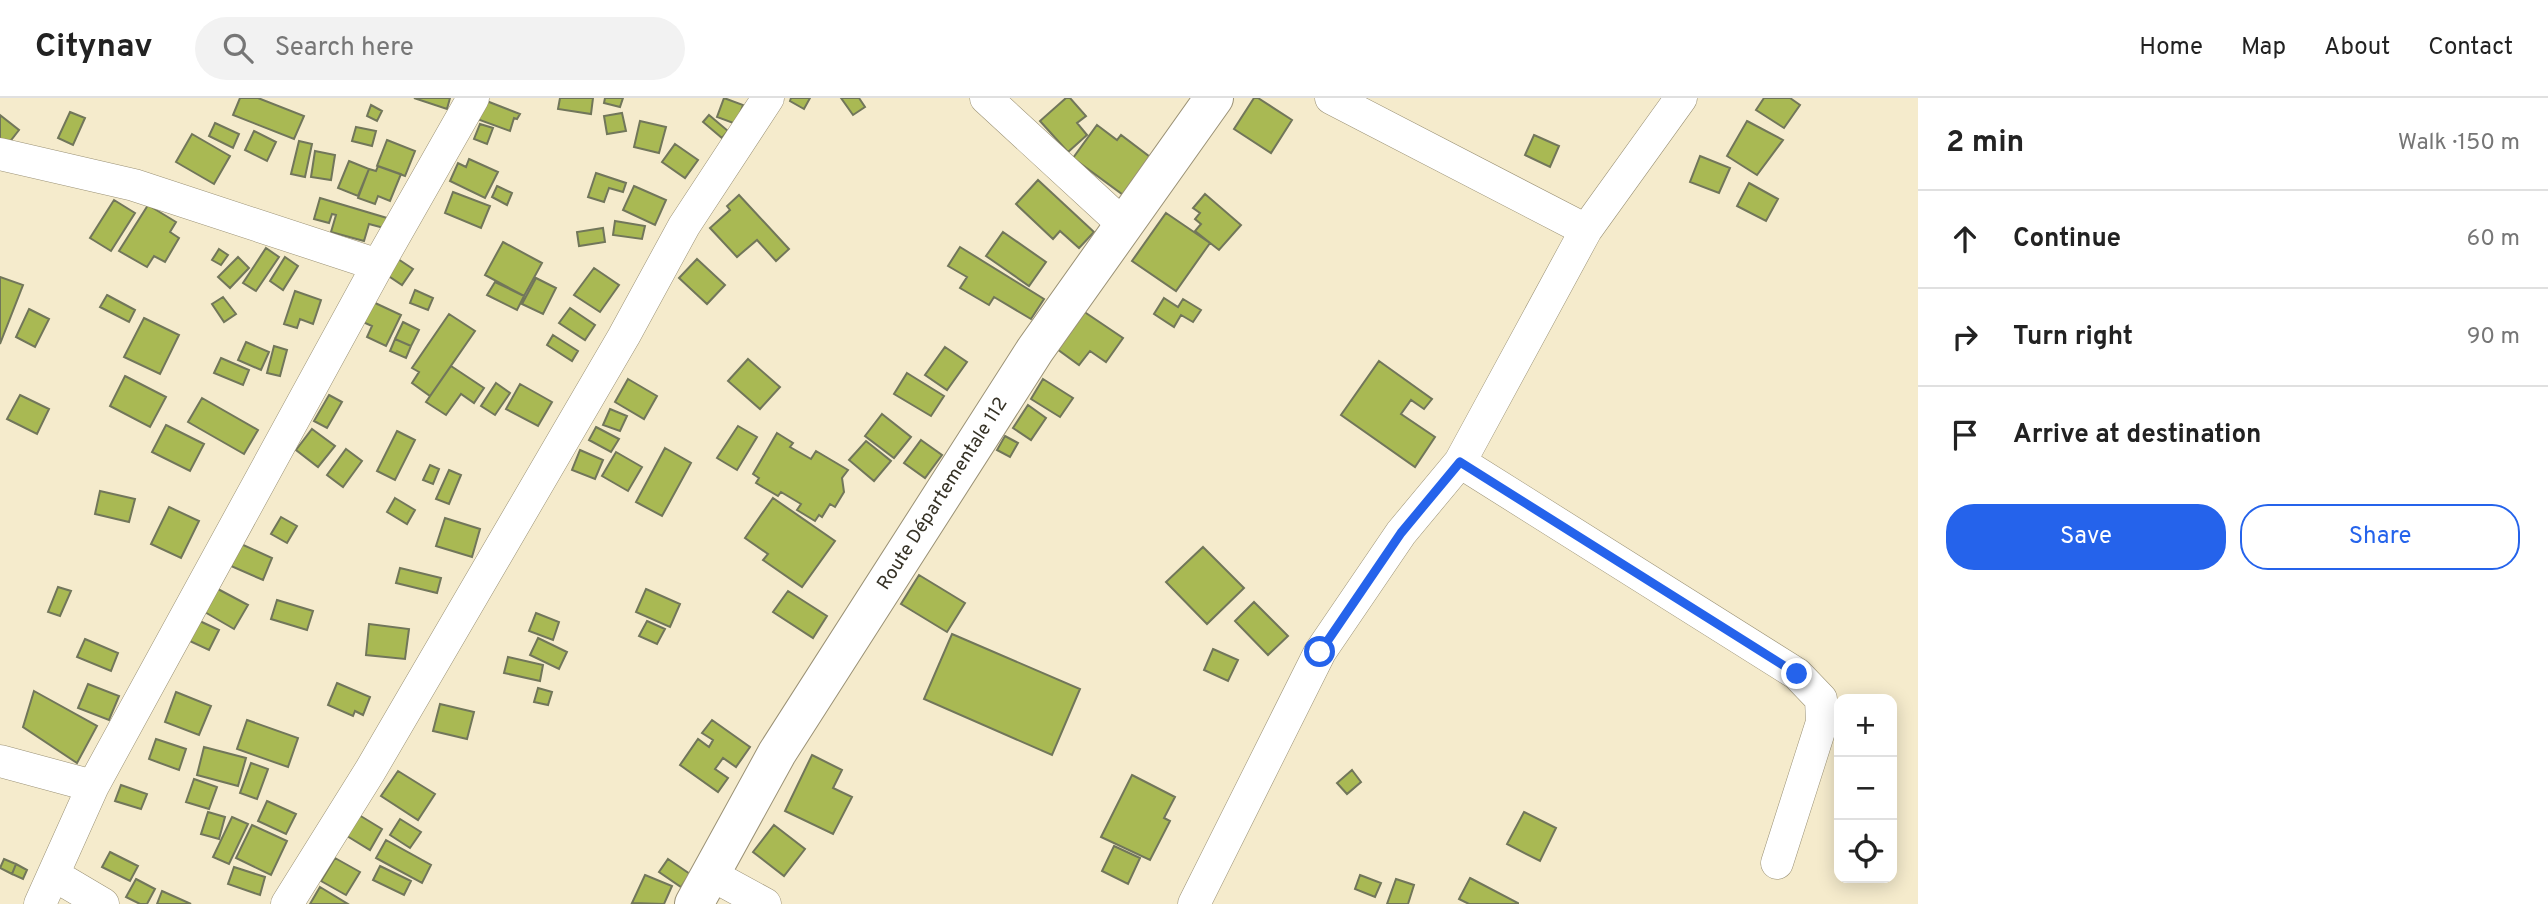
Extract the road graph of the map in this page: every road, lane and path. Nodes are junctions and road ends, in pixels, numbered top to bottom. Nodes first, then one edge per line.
1 (473, 98) edge
2 (768, 98) edge
3 (986, 98) edge
4 (1214, 98) edge
5 (1331, 98) edge
6 (1681, 98) edge
7 (0, 154) edge
8 (1125, 226) junction
9 (1586, 230) junction
10 (378, 265) junction
11 (1460, 462) junction
12 (0, 761) edge
13 (93, 786) junction
14 (1777, 863) dead end
15 (54, 875) junction
16 (702, 889) edge
17 (40, 904) edge
18 (103, 904) edge
19 (287, 904) edge
20 (765, 904) edge
21 (1194, 904) edge

1 - 10 street
2 - 19 street
3 - 8 street
4 - 8 street, Route Départementale 112
5 - 9 street
6 - 9 street
7 - 10 street
8 - 16 street, Route Départementale 112
9 - 11 street
10 - 13 street
11 - 14 street
11 - 21 street
12 - 13 street
13 - 15 street
15 - 17 street
15 - 18 street
16 - 20 street

